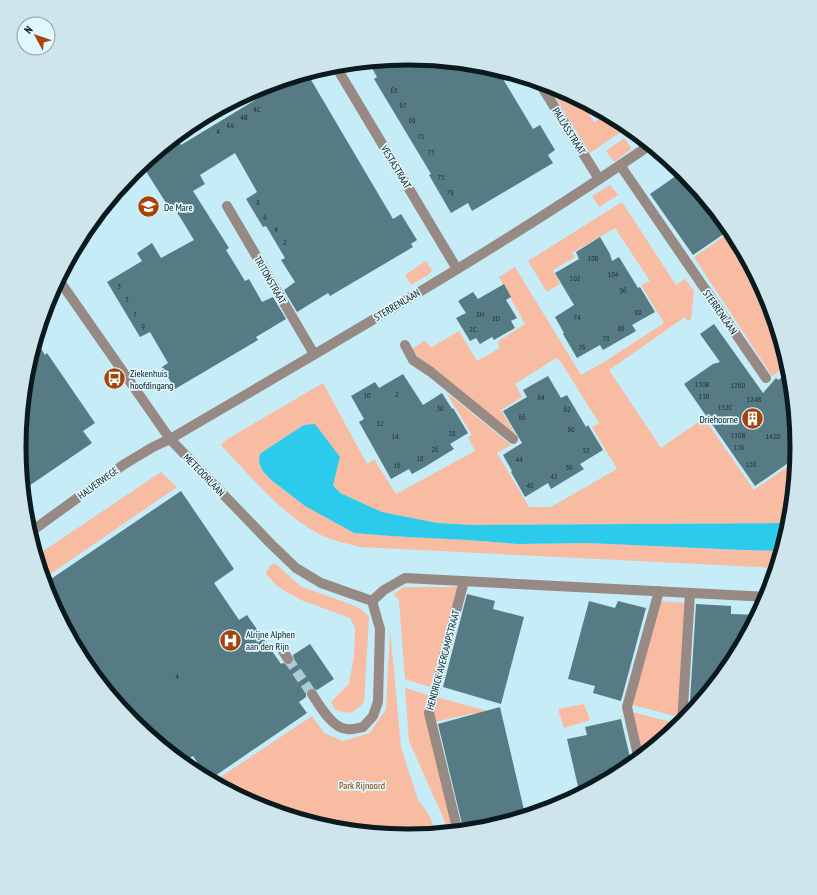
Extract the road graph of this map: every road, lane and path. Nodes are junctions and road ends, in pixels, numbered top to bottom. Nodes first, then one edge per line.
1 (339, 71) edge
2 (544, 90) edge
3 (645, 147) edge
4 (620, 165) junction
5 (599, 180) junction
6 (227, 206) dead end
7 (457, 269) junction
8 (62, 285) edge
9 (405, 345) dead end
10 (314, 354) junction
11 (766, 378) dead end
12 (170, 439) junction
13 (513, 439) dead end
14 (35, 529) edge
15 (464, 581) junction
16 (659, 591) junction
17 (690, 593) junction
18 (761, 597) edge
19 (372, 600) junction
20 (312, 694) tunnel mouth
21 (683, 714) edge
22 (638, 754) edge
23 (457, 827) edge

1 - 7 street, VESTASTRAAT
2 - 5 street, PALLASSTRAAT
3 - 4 street, STERRENLAAN
4 - 5 street, STERRENLAAN
4 - 11 street, STERRENLAAN
5 - 7 street, STERRENLAAN
6 - 10 street, TRITONSTRAAT
7 - 10 street, STERRENLAAN
8 - 12 street, METEOORLAAN
9 - 13 street
10 - 12 street, STERRENLAAN
12 - 14 street, HALVERWEGE
12 - 19 street, METEOORLAAN
15 - 16 street
15 - 19 street
15 - 23 street, HENDRICK AVERCAMPSTRAAT
16 - 17 street
16 - 22 street
17 - 18 street
17 - 21 street
19 - 20 street

